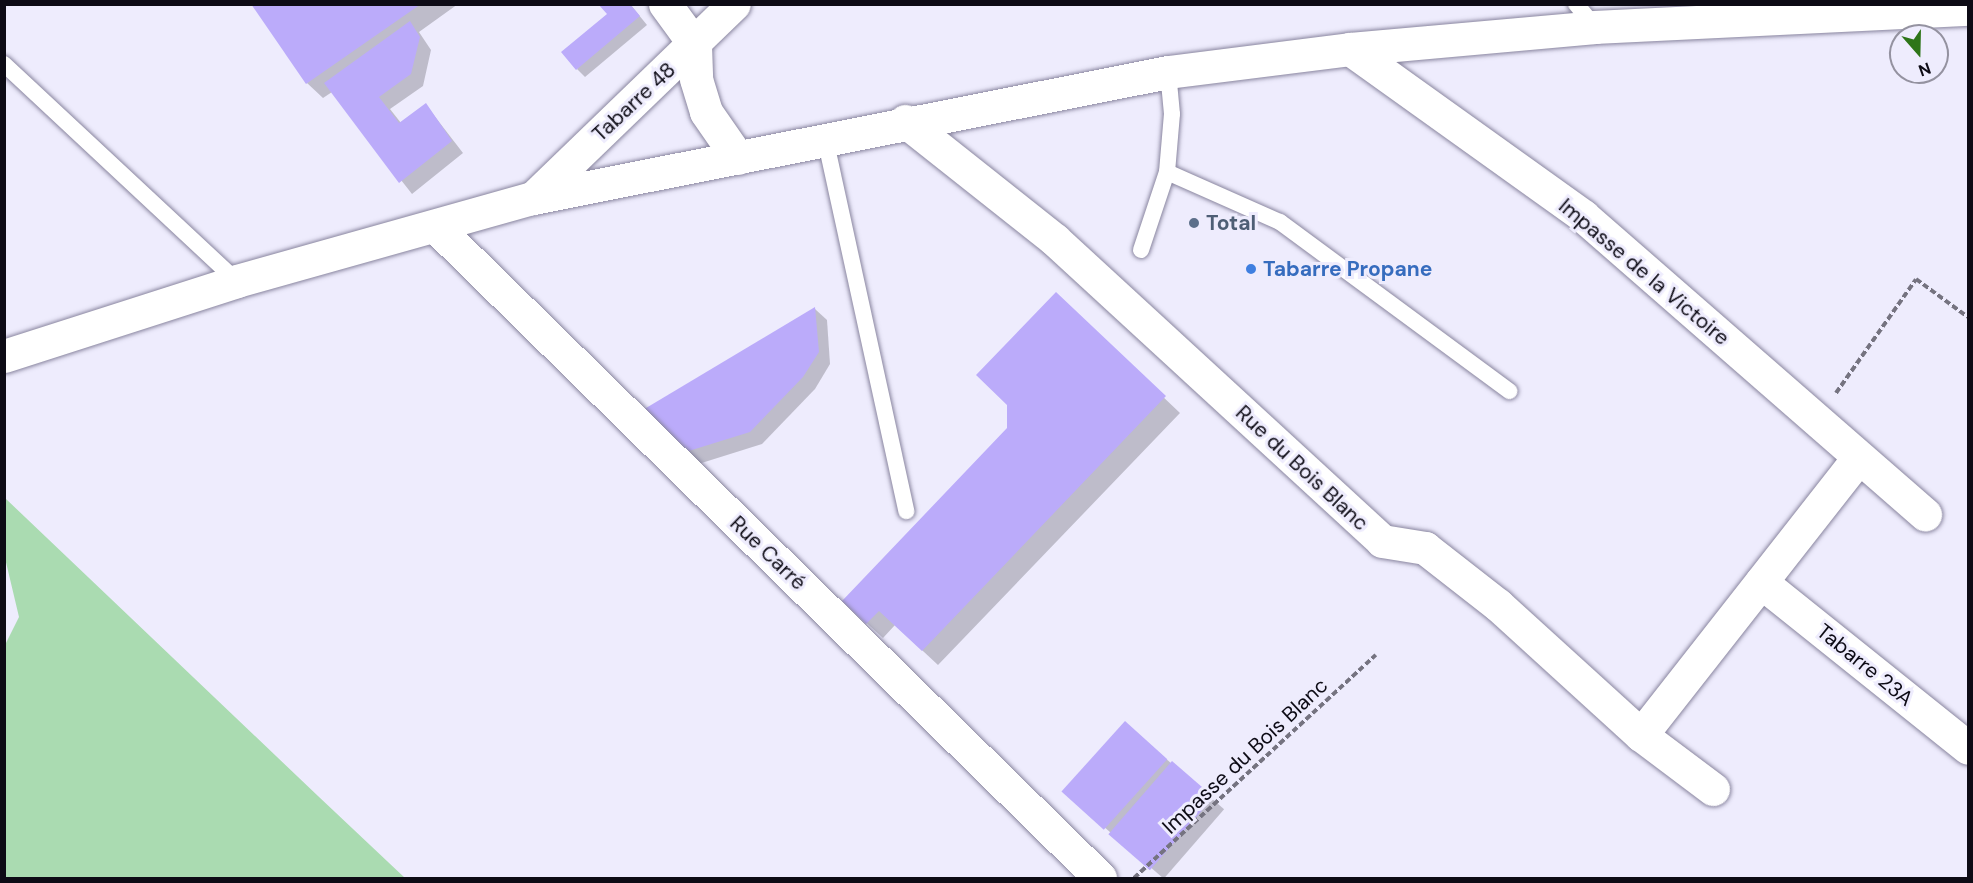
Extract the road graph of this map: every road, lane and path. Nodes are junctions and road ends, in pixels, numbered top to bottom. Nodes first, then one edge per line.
1 (665, 4) edge
2 (734, 4) edge
3 (1968, 9) edge
4 (1585, 16) edge
5 (695, 45) junction
6 (1350, 49) junction
7 (4, 64) edge
8 (1168, 72) junction
9 (905, 121) junction
10 (825, 138) junction
11 (738, 158) junction
12 (1167, 172) junction
13 (533, 198) junction
14 (436, 226) junction
15 (1141, 250) dead end
16 (237, 281) junction
17 (1968, 317) edge
18 (4, 356) edge
19 (1509, 391) dead end
20 (1817, 421) junction
21 (1858, 458) junction
22 (906, 511) dead end
23 (1925, 514) dead end
24 (1761, 582) junction
25 (1376, 655) dead end
26 (1641, 735) junction
27 (1968, 748) edge
28 (1713, 789) dead end
29 (1100, 879) edge
30 (1134, 879) edge

1 - 5 street
2 - 5 street, Tabarre 48
3 - 4 street
4 - 6 street
5 - 11 street
5 - 13 street, Tabarre 48
6 - 8 street
6 - 20 street, Impasse de la Victoire
7 - 16 lane
8 - 9 street
8 - 12 lane
9 - 10 street
9 - 26 street, Rue du Bois Blanc
10 - 11 street
10 - 22 lane
11 - 13 street
12 - 15 lane
12 - 19 lane
13 - 14 street
14 - 16 street
14 - 29 street, Rue Carré
16 - 18 street
17 - 20 path
20 - 21 street, Impasse de la Victoire
21 - 23 street, Impasse de la Victoire
21 - 24 street
24 - 26 street
24 - 27 street, Tabarre 23A
25 - 30 path, Impasse du Bois Blanc
26 - 28 street, Rue du Bois Blanc

